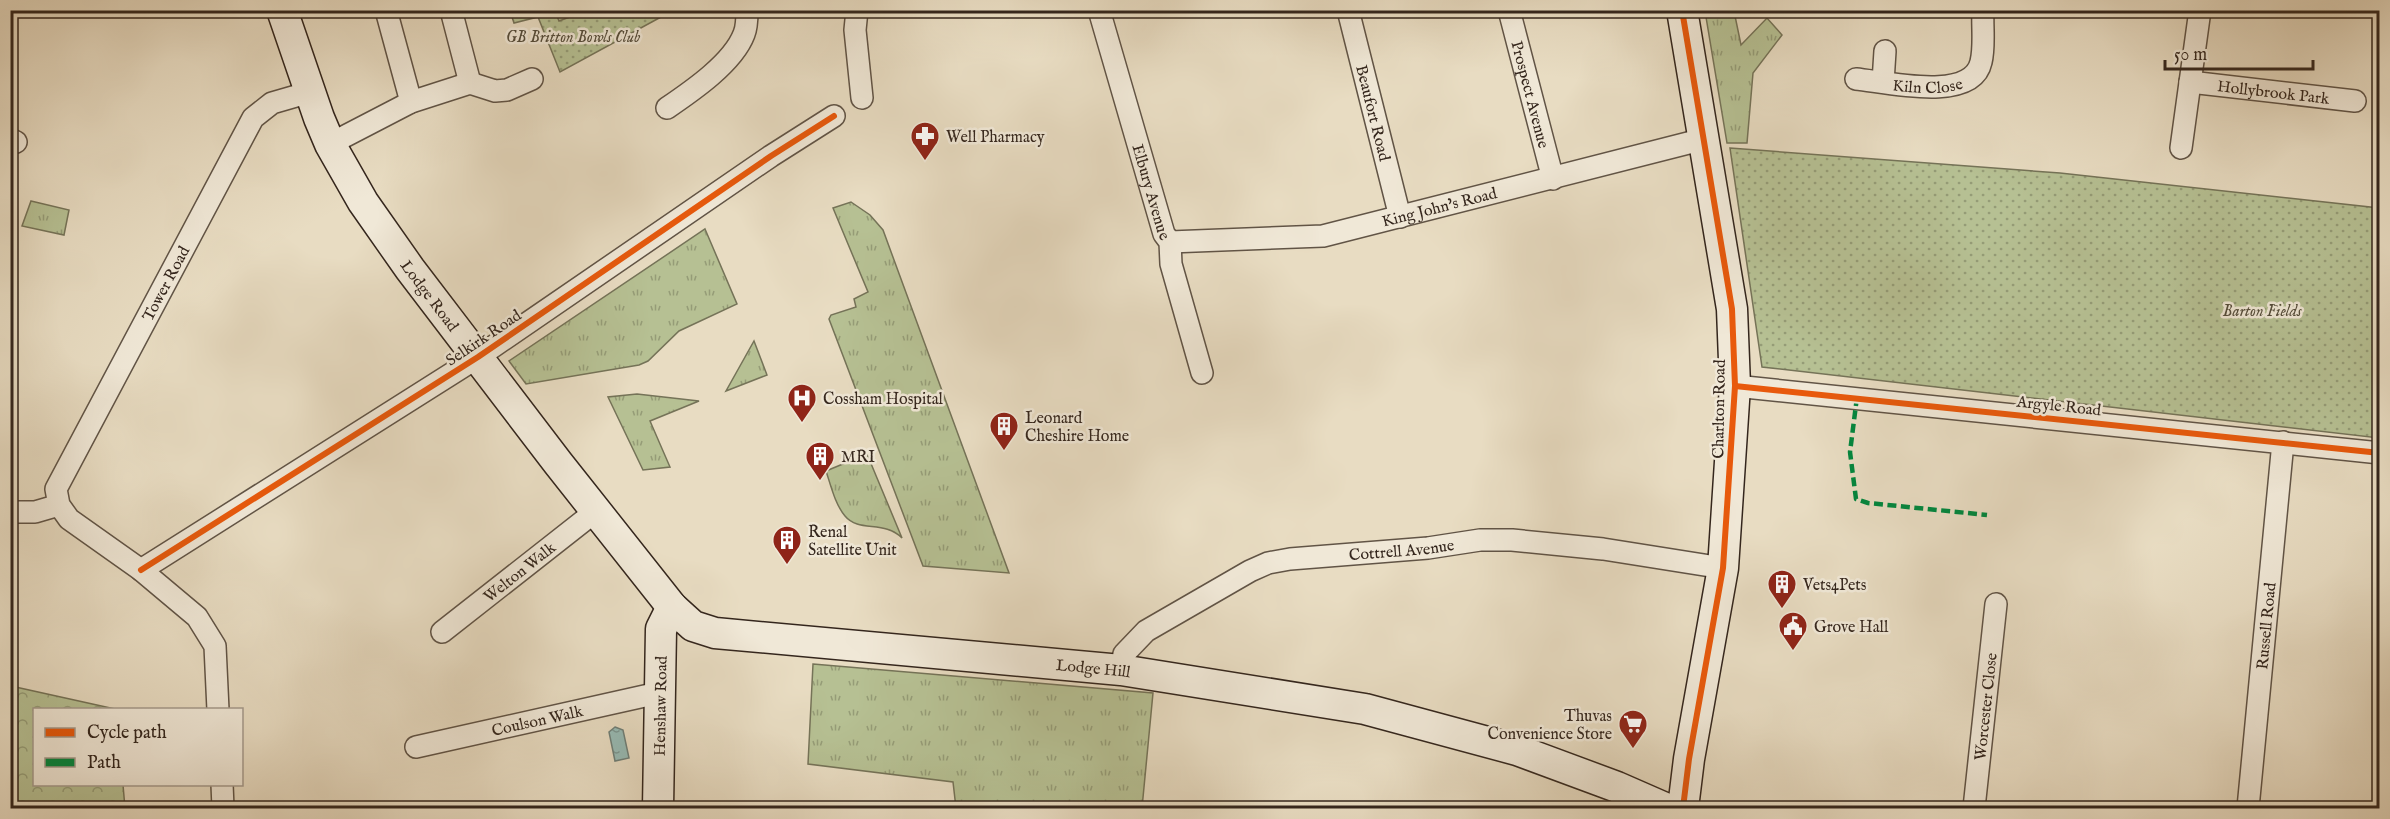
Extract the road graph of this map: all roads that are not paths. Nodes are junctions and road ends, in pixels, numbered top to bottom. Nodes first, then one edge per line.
1 (282, 10) edge
2 (386, 10) edge
3 (451, 10) edge
4 (747, 10) edge
5 (857, 10) edge
6 (1098, 10) edge
7 (1347, 10) edge
8 (1509, 10) edge
9 (1682, 10) edge
10 (1983, 10) edge
11 (2200, 10) edge
12 (1885, 51) dead end
13 (532, 79) dead end
14 (1856, 79) dead end
15 (2190, 81) junction
16 (1883, 82) junction
17 (470, 83) junction
18 (310, 92) junction
19 (862, 98) dead end
20 (2355, 101) dead end
21 (411, 102) junction
22 (667, 108) dead end
23 (834, 116) dead end
24 (1704, 139) junction
25 (330, 144) junction
26 (2181, 148) dead end
27 (1553, 179) junction
28 (1400, 217) junction
29 (1170, 242) junction
30 (478, 357) junction
31 (1202, 373) dead end
32 (1735, 386) junction
33 (2283, 442) junction
34 (2379, 453) edge
35 (58, 505) junction
36 (597, 511) junction
37 (10, 512) edge
38 (1723, 568) junction
39 (141, 570) junction
40 (1996, 604) dead end
41 (672, 607) junction
42 (442, 632) dead end
43 (1121, 670) junction
44 (658, 693) junction
45 (218, 708) edge
46 (416, 747) dead end
47 (222, 786) edge
48 (223, 808) edge
49 (658, 808) edge
50 (1665, 808) edge
51 (1683, 808) edge
52 (1974, 808) edge
53 (2248, 808) edge

1 - 18 main road, Lodge Road
2 - 21 street
3 - 17 street
4 - 22 street
5 - 19 street
6 - 29 street, Elbury Avenue
7 - 28 street, Beaufort Road
8 - 27 street, Prospect Avenue
9 - 24 main road, Charlton Road
10 - 16 street, Kiln Close
11 - 15 street
12 - 16 street, Kiln Close
13 - 17 street
14 - 16 street, Kiln Close
15 - 20 street, Hollybrook Park
15 - 26 street
17 - 21 street
18 - 25 main road, Lodge Road
18 - 35 street, Tower Road
21 - 25 street
23 - 30 street, Selkirk Road
24 - 27 street, King John's Road
24 - 32 main road, Charlton Road
25 - 30 main road, Lodge Road
27 - 28 street, King John's Road
28 - 29 street, King John's Road
29 - 31 street, Elbury Avenue
30 - 36 main road, Lodge Road
30 - 39 street, Selkirk Road
32 - 33 street, Argyle Road
32 - 38 main road, Charlton Road
33 - 34 street, Argyle Road
33 - 53 street, Russell Road
35 - 37 street
35 - 39 street
36 - 41 main road, Lodge Road
36 - 42 street, Welton Walk
38 - 43 street, Cottrell Avenue
38 - 51 main road, Charlton Road
39 - 45 street
40 - 52 street, Worcester Close
41 - 43 main road, Lodge Hill
41 - 44 main road, Henshaw Road
43 - 50 main road, Lodge Hill
44 - 46 street, Coulson Walk
44 - 49 main road, Henshaw Road
47 - 48 street

